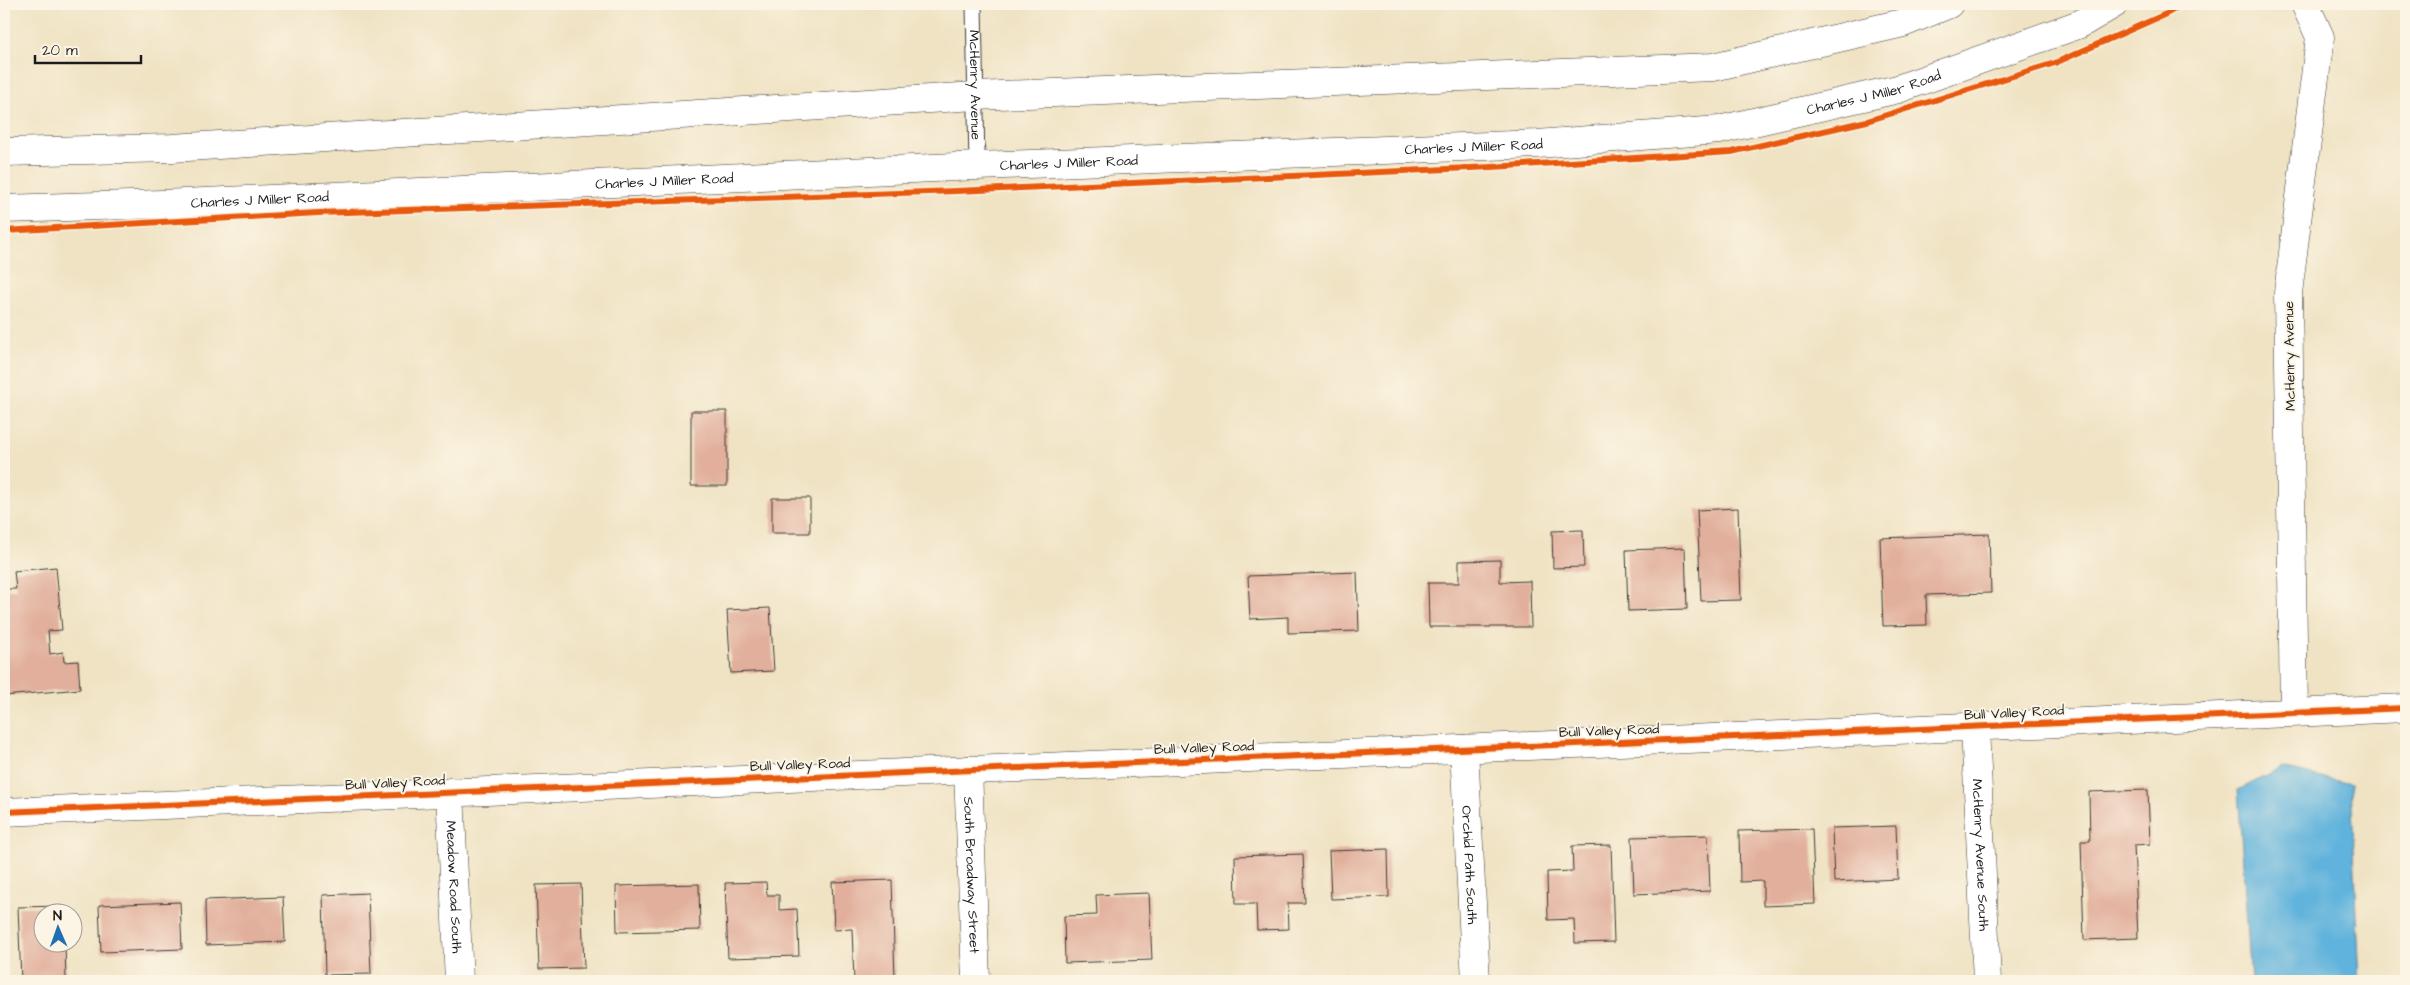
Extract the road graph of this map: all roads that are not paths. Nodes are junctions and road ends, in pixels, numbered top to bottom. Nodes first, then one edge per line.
1 (974, 4) edge
2 (1949, 4) edge
3 (2114, 4) edge
4 (2305, 4) edge
5 (976, 96) junction
6 (4, 152) edge
7 (977, 166) junction
8 (4, 209) edge
9 (2406, 708) edge
10 (2294, 712) junction
11 (1976, 727) junction
12 (1464, 749) junction
13 (968, 770) junction
14 (450, 792) junction
15 (4, 812) edge
16 (459, 981) edge
17 (976, 981) edge
18 (1476, 981) edge
19 (1987, 981) edge

1 - 5 lane, McHenry Avenue
2 - 5 street
3 - 7 street, Charles J Miller Road
4 - 10 street, McHenry Avenue
5 - 6 street
5 - 7 lane, McHenry Avenue
7 - 8 street, Charles J Miller Road
9 - 10 street, Bull Valley Road
10 - 11 street, Bull Valley Road
11 - 12 street, Bull Valley Road
11 - 19 street, McHenry Avenue South
12 - 13 street, Bull Valley Road
12 - 18 street, Orchid Path South
13 - 14 street, Bull Valley Road
13 - 17 street, South Broadway Street
14 - 15 street, Bull Valley Road
14 - 16 street, Meadow Road South

